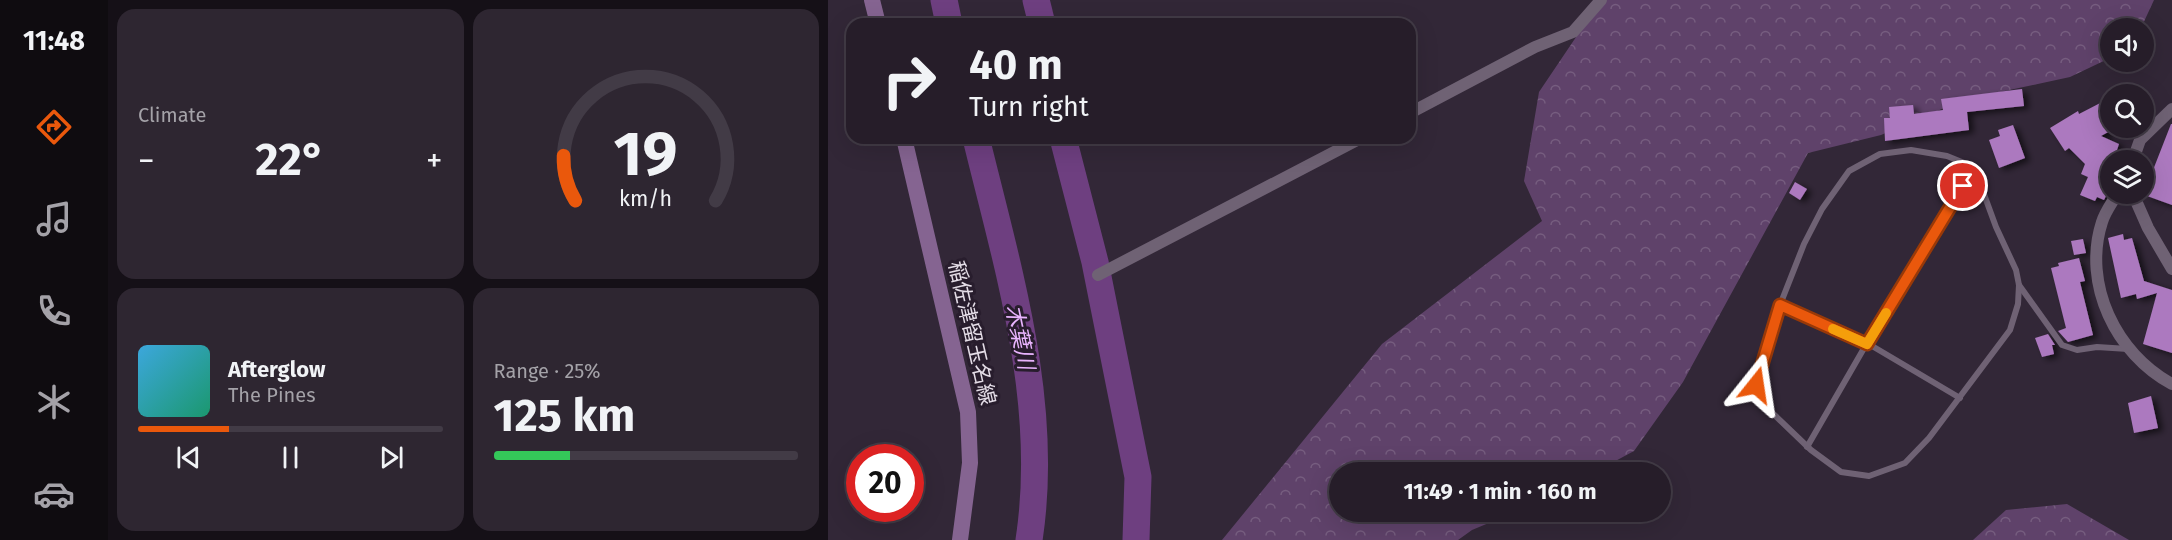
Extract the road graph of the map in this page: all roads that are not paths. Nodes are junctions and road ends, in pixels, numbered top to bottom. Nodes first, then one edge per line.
1 (872, 0) edge
2 (1601, 0) edge
3 (876, 18) edge
4 (2172, 109) edge
5 (1416, 110) edge
6 (905, 144) edge
7 (1349, 144) edge
8 (2136, 150) edge
9 (1974, 167) junction
10 (2111, 204) edge
11 (2137, 204) edge
12 (2172, 269) edge
13 (1098, 275) dead end
14 (2019, 285) junction
15 (1780, 305) junction
16 (1867, 344) junction
17 (2128, 349) junction
18 (2172, 384) edge
19 (1960, 398) junction
20 (1807, 447) junction
21 (960, 540) edge

1 - 3 main road
2 - 5 street
4 - 8 street
6 - 21 main road, 稲佐津留玉名線
7 - 13 street
9 - 14 lane
9 - 15 lane
9 - 16 lane
10 - 17 street
11 - 12 street
14 - 17 lane
14 - 19 lane
15 - 16 lane
15 - 20 lane
16 - 19 lane
16 - 20 lane
17 - 18 street
19 - 20 lane

